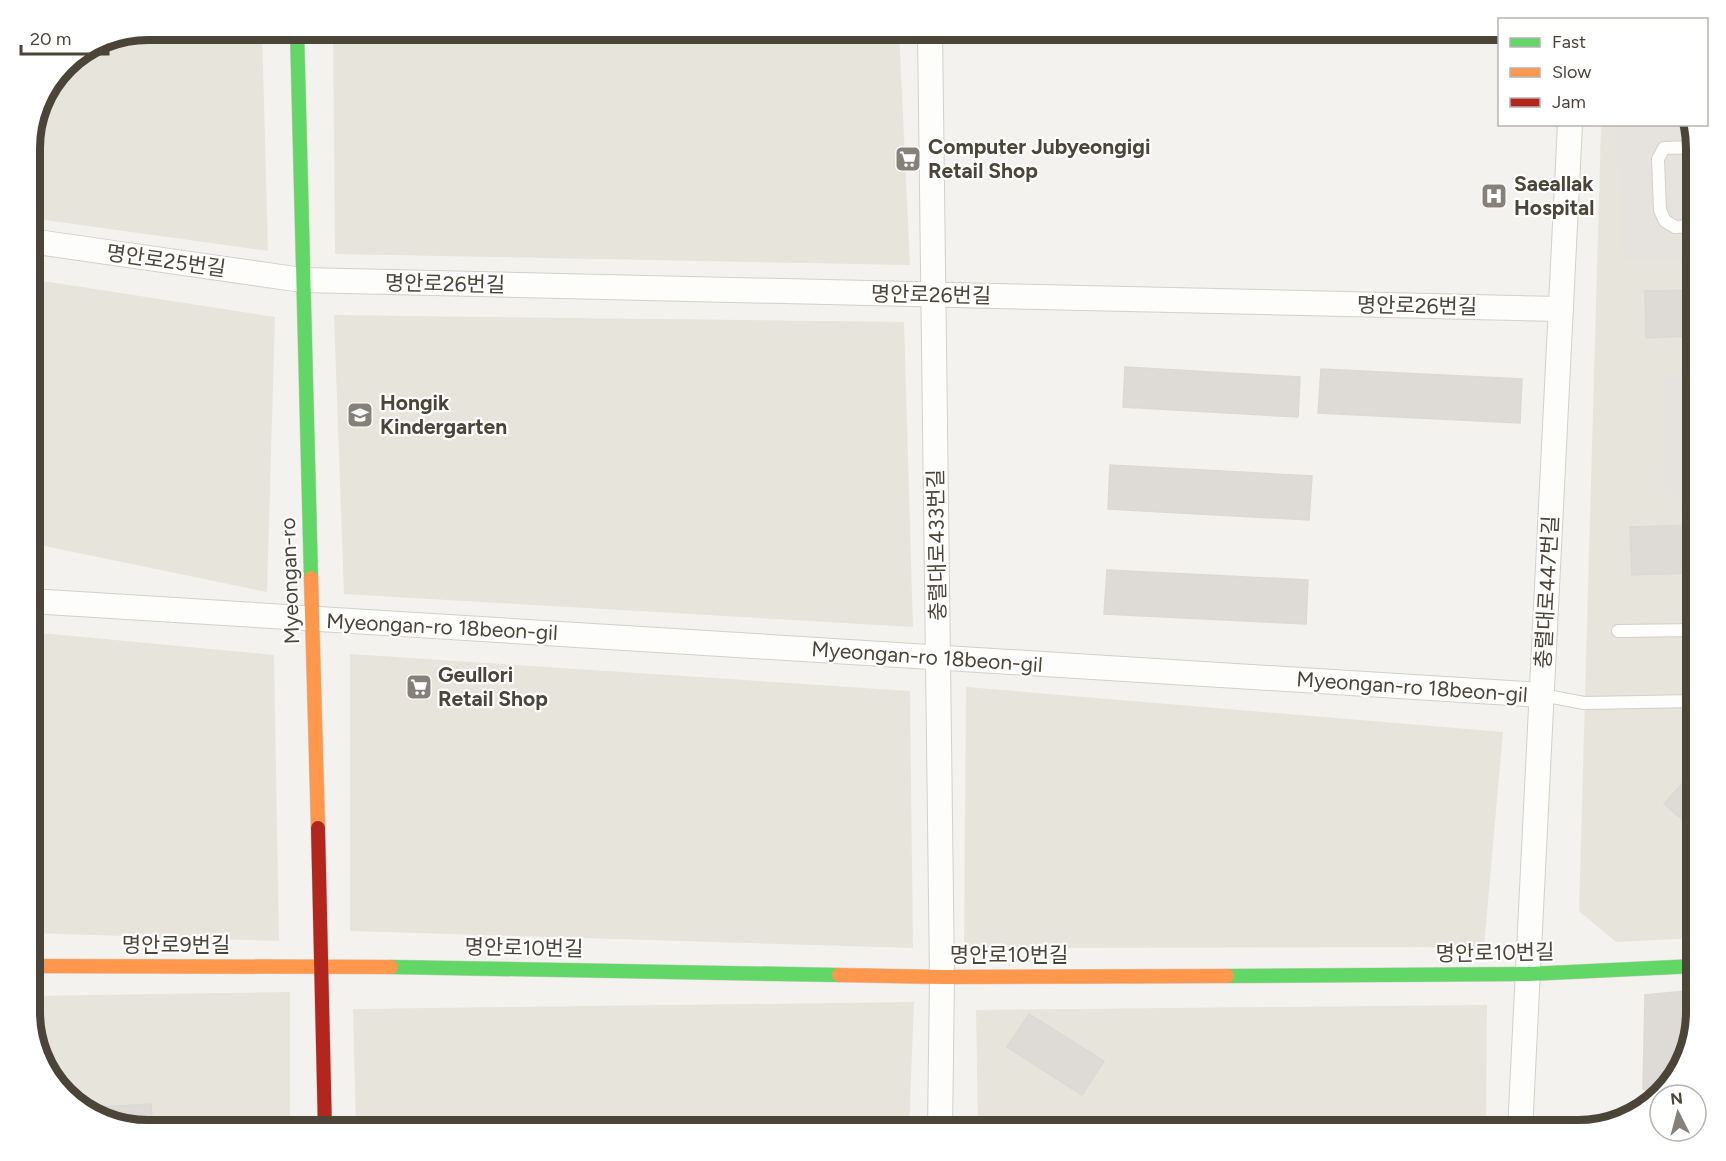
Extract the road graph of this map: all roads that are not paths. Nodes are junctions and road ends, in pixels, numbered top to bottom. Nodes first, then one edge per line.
1 (297, 40) edge
2 (930, 40) edge
3 (1570, 126) edge
4 (1686, 147) edge
5 (1686, 226) edge
6 (41, 243) edge
7 (302, 280) junction
8 (934, 295) junction
9 (1561, 309) junction
10 (41, 603) edge
11 (312, 619) junction
12 (1686, 630) edge
13 (1618, 631) dead end
14 (939, 657) junction
15 (1542, 695) junction
16 (1686, 701) edge
17 (41, 966) edge
18 (322, 966) junction
19 (1686, 966) edge
20 (1529, 974) junction
21 (942, 976) junction
22 (325, 1120) edge
23 (940, 1120) edge
24 (1521, 1120) edge

1 - 7 street, Myeongan-ro
2 - 8 street, 충렬대로433번길
3 - 9 street, 충렬대로447번길
4 - 5 lane
6 - 7 street, 명안로25번길
7 - 8 street, 명안로26번길
7 - 11 street, Myeongan-ro
8 - 9 street, 명안로26번길
8 - 14 street, 충렬대로433번길
9 - 15 street, 충렬대로447번길
10 - 11 street, Myeongan-ro 18beon-gil
11 - 14 street, Myeongan-ro 18beon-gil
11 - 18 street, Myeongan-ro
12 - 13 lane
14 - 15 street, Myeongan-ro 18beon-gil
14 - 21 street, 충렬대로433번길
15 - 16 lane
15 - 20 street, 충렬대로447번길
17 - 18 street, 명안로9번길
18 - 21 street, 명안로10번길
18 - 22 street, Myeongan-ro
19 - 20 street, 명안로10번길
20 - 21 street, 명안로10번길
20 - 24 street, 충렬대로447번길
21 - 23 street, 충렬대로433번길

